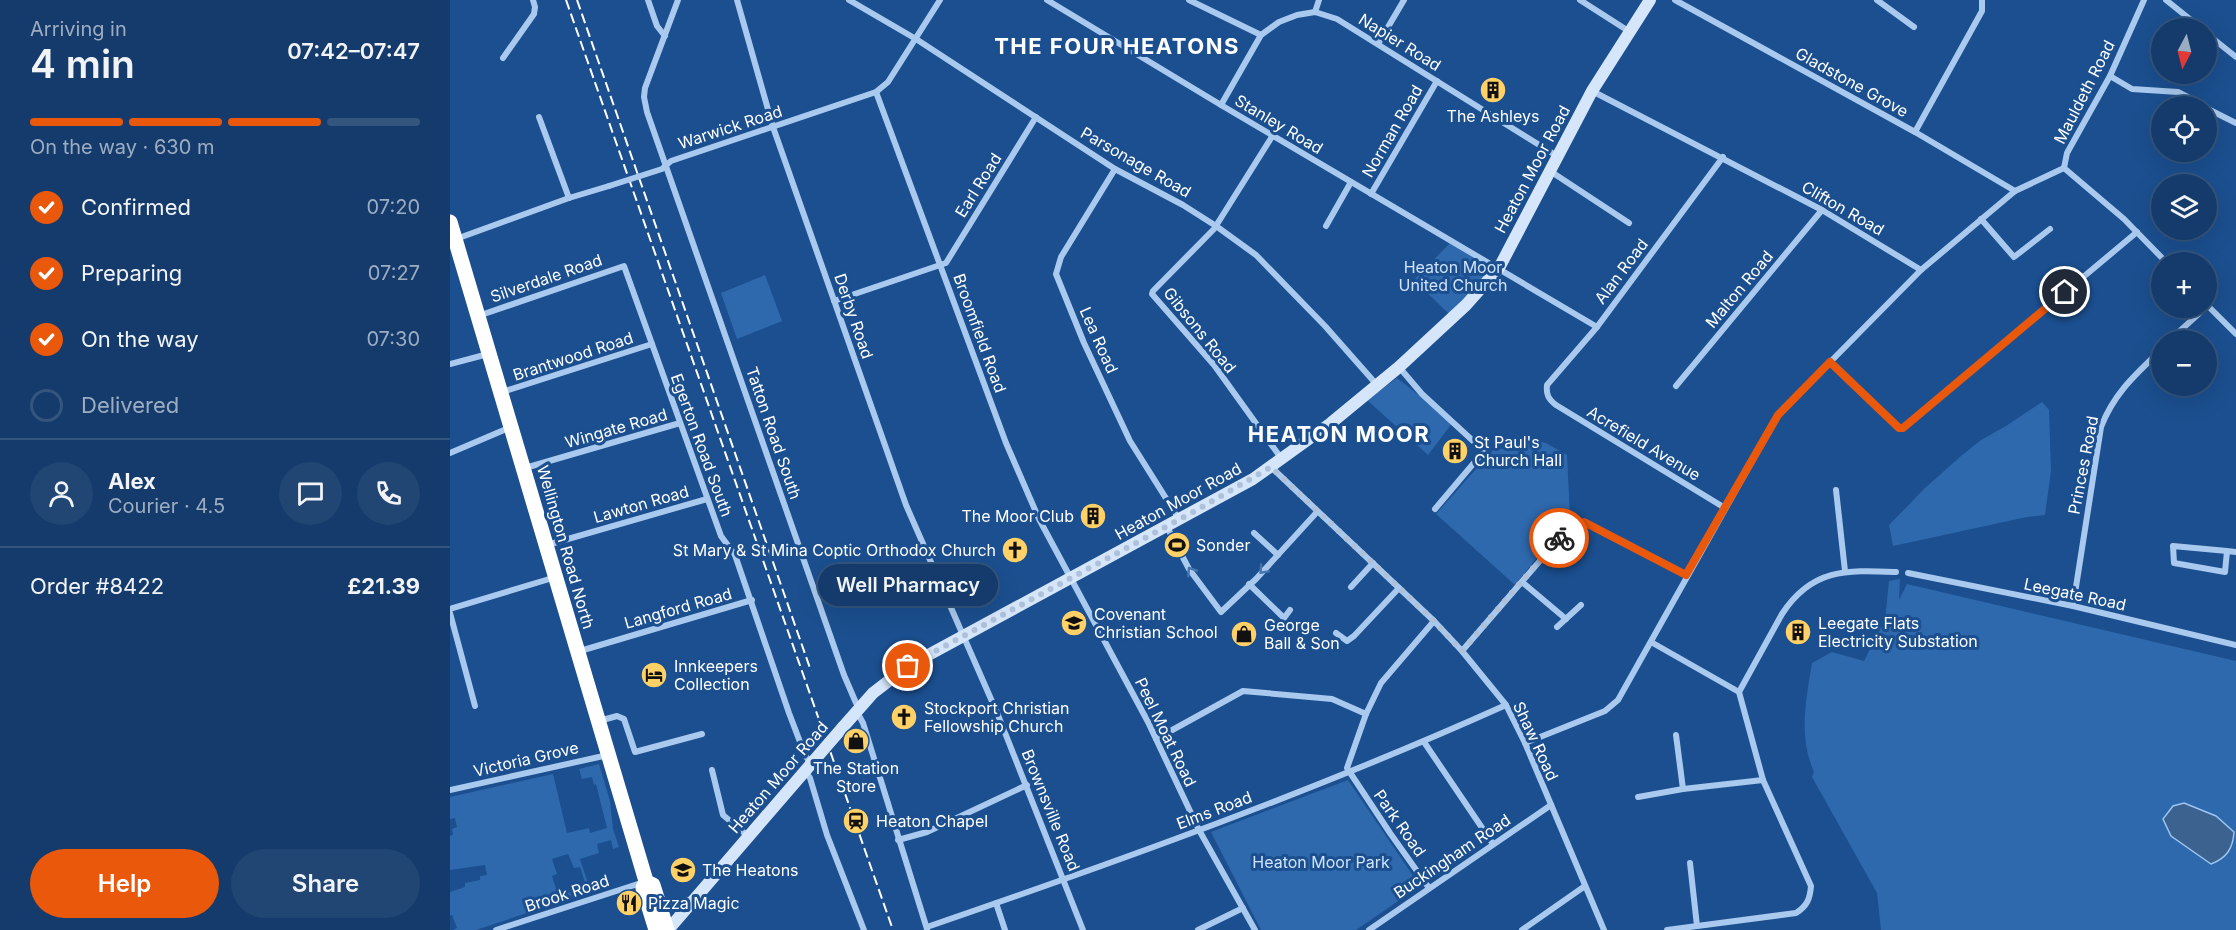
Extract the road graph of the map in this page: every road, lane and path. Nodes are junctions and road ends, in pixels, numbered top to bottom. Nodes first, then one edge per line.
1 (533, 0) edge
2 (648, 0) edge
3 (678, 0) edge
4 (737, 0) edge
5 (849, 0) edge
6 (940, 0) edge
7 (1047, 0) edge
8 (1189, 0) edge
9 (1318, 0) edge
10 (1404, 0) edge
11 (1580, 0) edge
12 (1650, 0) edge
13 (1675, 0) edge
14 (1877, 0) edge
15 (1982, 0) edge
16 (2144, 0) edge
17 (2166, 0) edge
18 (1315, 12) junction
19 (2188, 18) edge
20 (1914, 27) dead end
21 (1630, 32) junction
22 (1261, 35) junction
23 (665, 36) junction
24 (916, 39) junction
25 (2217, 42) edge
26 (1378, 44) junction
27 (2236, 57) edge
28 (503, 58) dead end
29 (2110, 76) junction
30 (1437, 81) junction
31 (1593, 91) junction
32 (876, 92) junction
33 (2185, 96) edge
34 (1221, 105) junction
35 (2217, 113) edge
36 (539, 117) dead end
37 (1036, 117) junction
38 (2236, 123) edge
39 (772, 127) junction
40 (1916, 132) junction
41 (1273, 135) junction
42 (1558, 156) junction
43 (1723, 157) junction
44 (664, 167) junction
45 (2064, 168) junction
46 (1115, 169) junction
47 (1550, 171) junction
48 (1352, 182) junction
49 (2014, 190) junction
50 (1371, 194) junction
51 (569, 198) junction
52 (1822, 210) junction
53 (1981, 219) junction
54 (450, 222) edge
55 (1629, 224) dead end
56 (1216, 225) junction
57 (1326, 226) dead end
58 (2050, 230) dead end
59 (2137, 232) junction
60 (453, 240) edge
61 (2156, 252) edge
62 (941, 265) junction
63 (624, 266) joint
64 (1498, 268) junction
65 (1921, 270) junction
66 (834, 301) junction
67 (477, 316) junction
68 (2217, 316) edge
69 (2193, 318) edge
70 (1597, 327) junction
71 (2181, 330) edge
72 (2236, 334) edge
73 (652, 344) junction
74 (489, 354) junction
75 (2151, 360) edge
76 (1830, 362) junction
77 (450, 364) edge
78 (1399, 368) junction
79 (1377, 386) junction
80 (1676, 386) dead end
81 (501, 392) junction
82 (1549, 400) joint
83 (680, 423) junction
84 (511, 427) junction
85 (450, 453) edge
86 (1276, 463) junction
87 (525, 468) junction
88 (1836, 490) dead end
89 (708, 499) junction
90 (1725, 508) junction
91 (1435, 509) dead end
92 (1317, 512) junction
93 (1180, 519) junction
94 (1167, 526) junction
95 (1254, 533) dead end
96 (547, 545) junction
97 (2227, 551) junction
98 (2236, 552) edge
99 (1278, 555) junction
100 (1372, 563) junction
101 (1845, 571) junction
102 (1896, 572) dead end
103 (1908, 573) dead end
104 (1686, 575) junction
105 (556, 577) junction
106 (1071, 578) junction
107 (1522, 582) junction
108 (1249, 584) junction
109 (1351, 587) dead end
110 (1399, 588) junction
111 (752, 600) junction
112 (1581, 605) dead end
113 (2073, 606) junction
114 (1290, 610) dead end
115 (450, 611) edge
116 (1566, 619) junction
117 (1434, 621) junction
118 (1557, 627) dead end
119 (1336, 633) dead end
120 (964, 635) junction
121 (1651, 642) junction
122 (2236, 645) edge
123 (578, 651) junction
124 (1462, 651) junction
125 (1739, 692) junction
126 (1506, 705) junction
127 (475, 706) dead end
128 (859, 710) junction
129 (1366, 714) junction
130 (599, 721) junction
131 (702, 734) dead end
132 (1676, 735) dead end
133 (1156, 739) junction
134 (1424, 742) junction
135 (1525, 742) junction
136 (609, 755) junction
137 (808, 767) junction
138 (712, 770) dead end
139 (1348, 772) junction
140 (1762, 780) junction
141 (1027, 785) junction
142 (1683, 789) junction
143 (450, 790) edge
144 (1638, 796) dead end
145 (1551, 805) junction
146 (1199, 831) junction
147 (749, 838) junction
148 (898, 840) junction
149 (1493, 844) junction
150 (1690, 863) dead end
151 (1064, 880) junction
152 (646, 882) junction
153 (1585, 886) junction
154 (1429, 888) junction
155 (657, 899) junction
156 (692, 902) junction
157 (996, 903) junction
158 (1243, 908) junction
159 (1697, 926) junction
160 (927, 929) edge
161 (1525, 929) edge
162 (496, 930) edge
163 (656, 930) edge
164 (667, 930) edge
165 (864, 930) edge
166 (1005, 930) edge
167 (1083, 930) edge
168 (1198, 930) edge
169 (1255, 930) edge
170 (1369, 930) edge
171 (1604, 930) edge
172 (1667, 930) edge

1 - 28 street
2 - 23 street
3 - 23 street, Tatton Road South
4 - 39 street, Derby Road
5 - 24 street, Parsonage Road
6 - 24 street, Warwick Road
7 - 34 street, Stanley Road
8 - 22 street
9 - 18 street
10 - 26 street
11 - 21 street
12 - 21 main road, Heaton Moor Road
13 - 40 street, Gladstone Grove
14 - 20 street
15 - 40 street
16 - 29 street, Mauldeth Road
17 - 19 street
18 - 22 street
18 - 26 street, Napier Road
21 - 31 main road, Heaton Moor Road
22 - 34 street
23 - 44 street, Tatton Road South
24 - 32 street, Warwick Road
24 - 37 street, Parsonage Road
25 - 27 street
26 - 30 street, Napier Road
29 - 33 street
29 - 45 street, Mauldeth Road
30 - 42 street, Napier Road
30 - 50 street, Norman Road
31 - 42 main road, Heaton Moor Road
31 - 43 street, Clifton Road
32 - 39 street, Warwick Road
32 - 62 street, Broomfield Road
34 - 41 street, Stanley Road
35 - 38 street
36 - 51 street
37 - 46 street, Parsonage Road
37 - 62 street, Earl Road
39 - 44 street, Warwick Road
39 - 66 street, Derby Road
40 - 49 street, Gladstone Grove
41 - 48 street, Stanley Road
41 - 56 street
42 - 47 main road, Heaton Moor Road
43 - 52 street, Clifton Road
43 - 70 street, Alan Road
44 - 51 street, Warwick Road, bridge
44 - 128 street, Tatton Road South
45 - 49 street
45 - 59 street, Mauldeth Road
46 - 56 street, Parsonage Road
46 - 93 street, Lea Road
47 - 55 street
47 - 64 main road, Heaton Moor Road
48 - 50 street, Stanley Road
48 - 57 street
49 - 53 street
50 - 64 street, Stanley Road
51 - 60 street, Warwick Road
52 - 65 street, Clifton Road
52 - 80 street, Malton Road
53 - 58 street
53 - 65 street
54 - 60 highway, Wellington Road North
56 - 79 street, Parsonage Road
56 - 86 street, Gibsons Road
59 - 61 street, Mauldeth Road
59 - 76 street
60 - 67 highway, Wellington Road North
62 - 66 street
62 - 106 street, Broomfield Road
63 - 67 street, Silverdale Road
63 - 73 street, Egerton Road South
64 - 70 street, Stanley Road
64 - 78 main road, Heaton Moor Road
65 - 76 street
66 - 120 street, Derby Road
67 - 74 highway, Wellington Road North
68 - 72 street
69 - 71 street
70 - 82 street, Alan Road
73 - 81 street, Brantwood Road
73 - 83 street, Egerton Road South
74 - 77 street
74 - 81 highway, Wellington Road North
75 - 113 street, Princes Road
76 - 90 street
78 - 79 main road, Heaton Moor Road
78 - 91 street
79 - 86 main road, Heaton Moor Road
81 - 84 highway, Wellington Road North
82 - 90 street, Acrefield Avenue
83 - 87 street, Wingate Road
83 - 89 street, Egerton Road South
84 - 85 street
84 - 87 highway, Wellington Road North
86 - 92 street, Shaw Road
86 - 93 main road, Heaton Moor Road
87 - 96 highway, Wellington Road North
88 - 101 street
89 - 96 street, Lawton Road
89 - 111 street, Egerton Road South
90 - 104 street
92 - 99 street
92 - 100 street, Shaw Road
93 - 94 main road, Heaton Moor Road
94 - 106 main road, Heaton Moor Road
108 -> 94 street
95 - 99 street
96 - 105 highway, Wellington Road North
97 - 97 street
97 - 98 street
99 -> 108 street
100 - 109 street
100 - 110 street, Shaw Road
101 - 102 street
101 - 125 street
103 - 113 street, Leegate Road
104 - 107 street
104 - 121 street
105 - 115 street
105 - 123 highway, Wellington Road North
106 - 120 main road, Heaton Moor Road
106 - 133 street, Peel Moat Road
107 - 116 street
107 - 124 street
108 - 114 street
110 - 117 street, Shaw Road
110 - 119 street
111 - 123 street, Langford Road
111 - 137 street, Egerton Road South
112 - 116 street
113 - 122 street, Leegate Road
115 - 127 street
116 - 118 street
117 - 124 street, Shaw Road
117 - 129 street
120 - 128 main road, Heaton Moor Road
120 - 141 street, Brownsville Road
121 - 125 street
121 - 135 street
123 - 130 highway, Wellington Road North
124 - 126 street, Shaw Road
125 - 140 street
126 - 134 street, Elms Road
126 - 135 street, Shaw Road
128 - 137 main road, Heaton Moor Road, bridge
128 - 148 street, Tatton Road South
129 - 133 street
129 - 139 street
130 - 131 street
130 - 136 highway, Wellington Road North
132 - 142 street
133 - 146 street, Peel Moat Road
134 - 139 street, Elms Road
134 - 149 street
135 - 145 street, Shaw Road
136 - 143 street, Victoria Grove
136 - 152 highway, Wellington Road North
137 - 147 main road, Heaton Moor Road
137 - 165 street, Egerton Road South
138 - 147 street
139 - 146 street, Elms Road
139 - 154 street, Park Road
140 - 142 street
140 - 159 street
141 - 148 street
141 - 151 street, Brownsville Road
142 - 144 street
145 - 149 street, Buckingham Road
145 - 153 street, Shaw Road
146 - 151 street, Elms Road
146 - 158 street, Peel Moat Road
147 - 156 main road, Heaton Moor Road
148 - 160 street, Tatton Road South
149 - 154 street, Buckingham Road
150 - 159 street
151 - 157 street, Elms Road
151 - 167 street, Brownsville Road
152 - 155 highway, Wellington Road North
152 - 162 street, Brook Road
152 - 163 highway, Wellington Road North
153 - 161 street
153 - 171 street, Shaw Road
154 - 170 street, Buckingham Road
155 - 156 main road
155 - 164 highway, Wellington Road North
156 - 164 main road, Heaton Moor Road
157 - 160 street, Elms Road
157 - 166 street
158 - 168 street
158 - 169 street, Peel Moat Road
159 - 172 street

